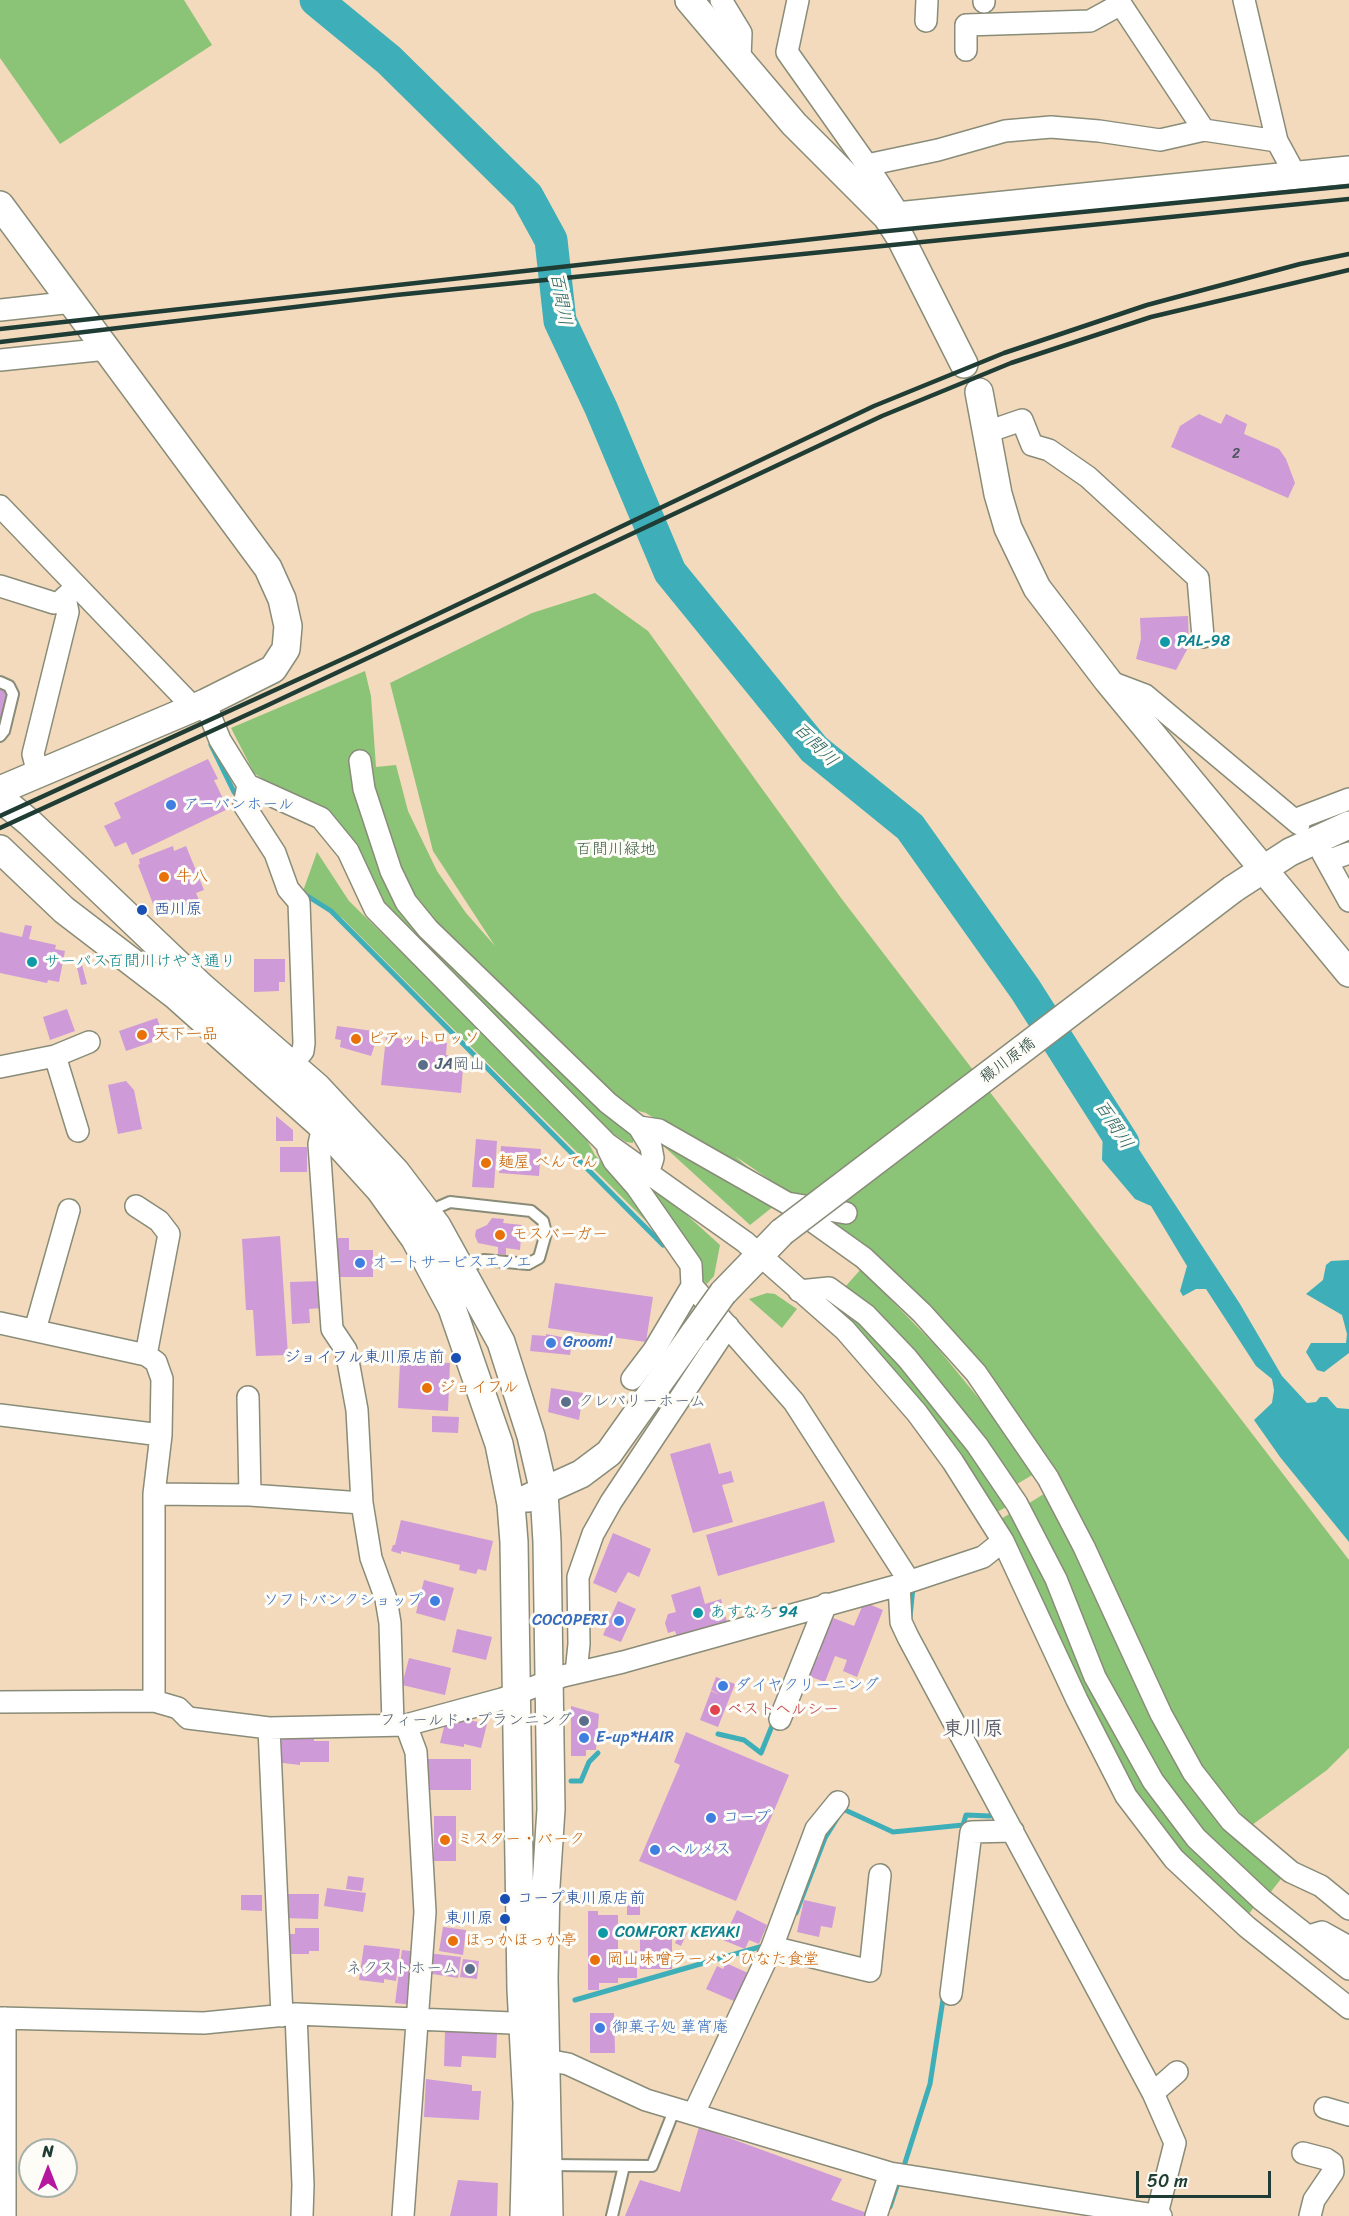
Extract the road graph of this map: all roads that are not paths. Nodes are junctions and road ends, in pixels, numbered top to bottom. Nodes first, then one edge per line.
1 (689, 0) edge
2 (721, 0) edge
3 (798, 0) edge
4 (1244, 0) edge
5 (1119, 2) edge
6 (966, 50) dead end
7 (740, 58) junction
8 (1204, 130) junction
9 (1277, 141) junction
10 (867, 165) junction
11 (1349, 170) edge
12 (1296, 176) junction
13 (0, 205) edge
14 (893, 216) junction
15 (73, 302) junction
16 (0, 310) edge
17 (107, 349) junction
18 (0, 360) edge
19 (964, 364) dead end
20 (979, 392) dead end
21 (987, 432) junction
22 (0, 506) edge
23 (0, 586) edge
24 (72, 591) junction
25 (1203, 637) dead end
26 (1108, 681) junction
27 (0, 682) edge
28 (200, 705) junction
29 (0, 736) edge
30 (360, 761) dead end
31 (38, 774) junction
32 (0, 790) edge
33 (246, 796) junction
34 (0, 798) edge
35 (1349, 799) edge
36 (1349, 825) edge
37 (0, 849) edge
38 (1349, 853) edge
39 (1264, 869) junction
40 (1349, 901) edge
41 (1349, 973) edge
42 (88, 1042) dead end
43 (55, 1056) junction
44 (292, 1064) junction
45 (0, 1067) edge
46 (323, 1127) junction
47 (639, 1127) junction
48 (78, 1131) dead end
49 (606, 1143) junction
50 (649, 1172) junction
51 (787, 1203) junction
52 (136, 1206) dead end
53 (69, 1210) dead end
54 (427, 1212) junction
55 (846, 1213) dead end
56 (758, 1253) junction
57 (462, 1269) junction
58 (692, 1286) junction
59 (799, 1291) junction
60 (0, 1323) edge
61 (728, 1326) junction
62 (34, 1330) junction
63 (146, 1354) junction
64 (632, 1378) dead end
65 (248, 1396) dead end
66 (0, 1414) edge
67 (161, 1435) junction
68 (543, 1492) junction
69 (154, 1494) junction
70 (250, 1495) junction
71 (362, 1503) junction
72 (511, 1504) junction
73 (1003, 1541) junction
74 (907, 1582) junction
75 (826, 1604) junction
76 (576, 1673) junction
77 (549, 1680) junction
78 (517, 1693) junction
79 (154, 1701) junction
80 (0, 1702) edge
81 (780, 1719) dead end
82 (399, 1725) junction
83 (269, 1728) junction
84 (838, 1802) dead end
85 (1013, 1831) junction
86 (880, 1875) dead end
87 (1349, 1909) edge
88 (1308, 1936) junction
89 (772, 1947) junction
90 (1349, 1947) edge
91 (1349, 1969) edge
92 (951, 1994) dead end
93 (1349, 2008) edge
94 (289, 2015) junction
95 (2, 2018) edge
96 (417, 2019) junction
97 (534, 2024) junction
98 (536, 2058) junction
99 (1176, 2072) dead end
100 (1153, 2093) junction
101 (1325, 2108) dead end
102 (685, 2111) junction
103 (1349, 2115) edge
104 (1303, 2153) dead end
105 (548, 2164) junction
106 (624, 2166) junction
107 (890, 2173) junction
108 (1056, 2209) edge
109 (1155, 2215) edge
110 (5, 2216) edge
111 (302, 2216) edge
112 (403, 2216) edge
113 (524, 2216) edge
114 (549, 2216) edge
115 (612, 2216) edge
116 (876, 2216) edge
117 (1310, 2216) edge

1 - 7 street
2 - 7 street
3 - 10 street
4 - 9 street
5 - 6 street
5 - 8 street
7 - 14 street
8 - 9 street
8 - 10 street
9 - 12 street
10 - 14 street
11 - 12 street
12 - 14 street
13 - 15 street
14 - 19 street
15 - 16 street
15 - 17 street
17 - 18 street
17 - 28 street
20 - 21 street
21 - 25 street
21 - 26 street
22 - 24 street
23 - 24 street
24 - 28 street
24 - 31 street
26 - 35 street
26 - 39 street
27 - 29 lane
28 - 31 street
28 - 33 street
30 - 47 street
31 - 32 street
33 - 44 street
33 - 49 street
34 - 44 street
36 - 39 street, 穝川原橋
37 - 46 street
38 - 40 street
39 - 41 street
39 - 56 street, 穝川原橋, bridge
42 - 43 street
43 - 45 street
43 - 48 street
44 - 54 street
46 - 71 street
46 - 72 street
47 - 50 street
47 - 51 street
49 - 50 street
49 - 58 street
50 - 56 street
51 - 55 street
51 - 87 street
52 - 63 street
53 - 62 street
54 - 57 street
54 - 57 lane
56 - 59 street
56 - 68 street, 穝川原橋, bridge
57 - 68 street
58 - 61 street
58 - 64 street
59 - 73 street
59 - 88 street
60 - 62 street
61 - 74 street
61 - 76 street
62 - 63 street
63 - 67 street
65 - 70 street
66 - 67 street
67 - 69 street
68 - 72 street, 穝川原橋
68 - 77 street
69 - 70 street
69 - 79 street
70 - 71 street
71 - 82 street
72 - 78 street
73 - 74 street
73 - 93 street
74 - 75 street
74 - 85 street
75 - 76 street
75 - 81 street
76 - 77 street
77 - 78 street
77 - 97 street
78 - 82 street
78 - 97 street
79 - 80 street
79 - 83 street
82 - 83 street
82 - 96 street
83 - 94 street
84 - 89 street
85 - 92 street
85 - 100 street
86 - 89 street
88 - 90 street
88 - 91 street
89 - 102 street
94 - 95 street
94 - 96 street
94 - 111 street
95 - 110 street
96 - 97 street
96 - 112 street
97 - 98 street
98 - 102 street
98 - 105 street
98 - 113 street
99 - 100 street
100 - 109 street
101 - 103 street
102 - 106 lane
102 - 107 street
104 - 117 street
105 - 106 lane
105 - 114 street
106 - 115 lane
107 - 108 street
107 - 116 street
108 - 109 street

